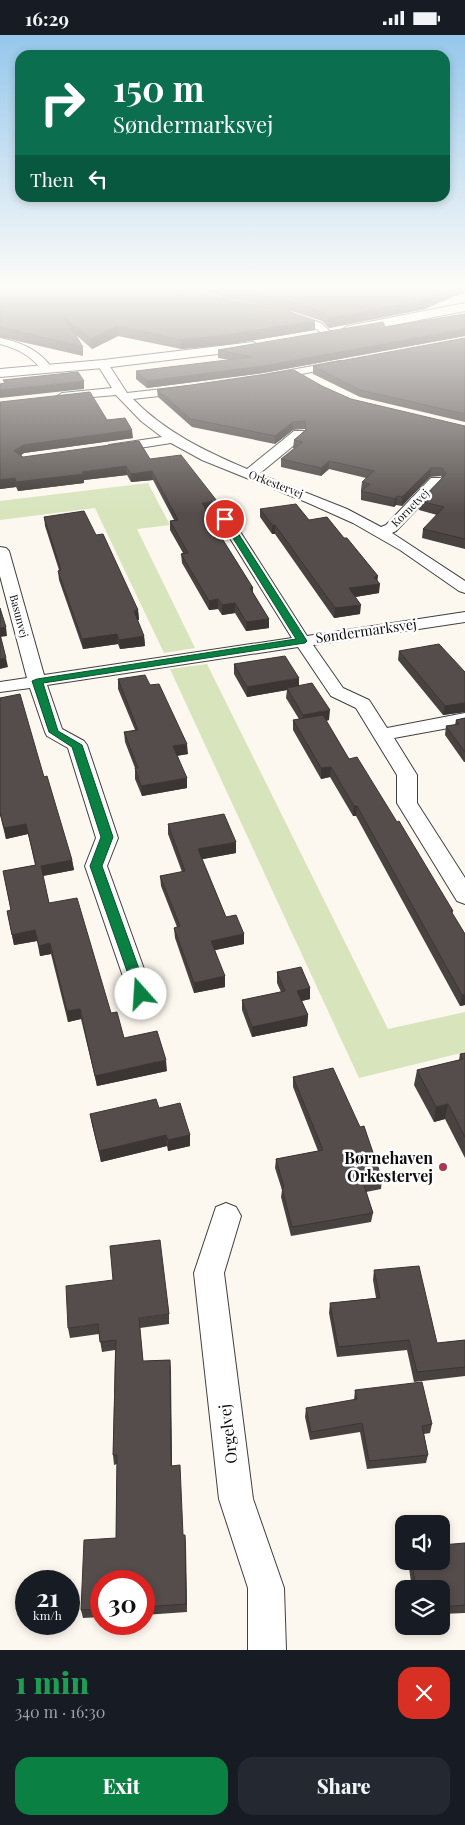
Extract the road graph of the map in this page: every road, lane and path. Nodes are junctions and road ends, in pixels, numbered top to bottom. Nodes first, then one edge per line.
1 (42, 362) edge
2 (118, 362) edge
3 (348, 362) edge
4 (103, 364) junction
5 (47, 369) junction
6 (296, 372) junction
7 (0, 373) edge
8 (254, 379) edge
9 (311, 381) edge
10 (197, 388) edge
11 (122, 394) junction
12 (49, 399) edge
13 (299, 434) edge
14 (172, 439) junction
15 (102, 449) edge
16 (250, 474) junction
17 (436, 481) edge
18 (225, 519) dead end
19 (381, 532) junction
20 (2, 551) dead end
21 (465, 588) edge
22 (465, 617) edge
23 (302, 641) junction
24 (37, 681) junction
25 (0, 687) edge
26 (465, 719) edge
27 (382, 735) junction
28 (465, 895) edge
29 (141, 994) dead end
30 (226, 1216) dead end
31 (267, 1650) edge

1 - 5 street
2 - 4 street
3 - 6 street
4 - 5 street
4 - 11 street, Orkestervej
5 - 7 street
6 - 8 street
6 - 9 street
10 - 11 street
11 - 12 street
11 - 14 street, Orkestervej
13 - 16 street
14 - 15 street
14 - 16 street, Orkestervej
16 - 19 street, Orkestervej
17 - 19 street, Kornetvej
18 - 23 street
19 - 21 street, Orkestervej
20 - 24 street, Basunvej
22 - 23 street, Søndermarksvej
23 - 24 street, Søndermarksvej
23 - 27 street
24 - 25 street, Søndermarksvej
24 - 29 street, Basunvej
26 - 27 street
27 - 28 street
30 - 31 street, Orgelvej

